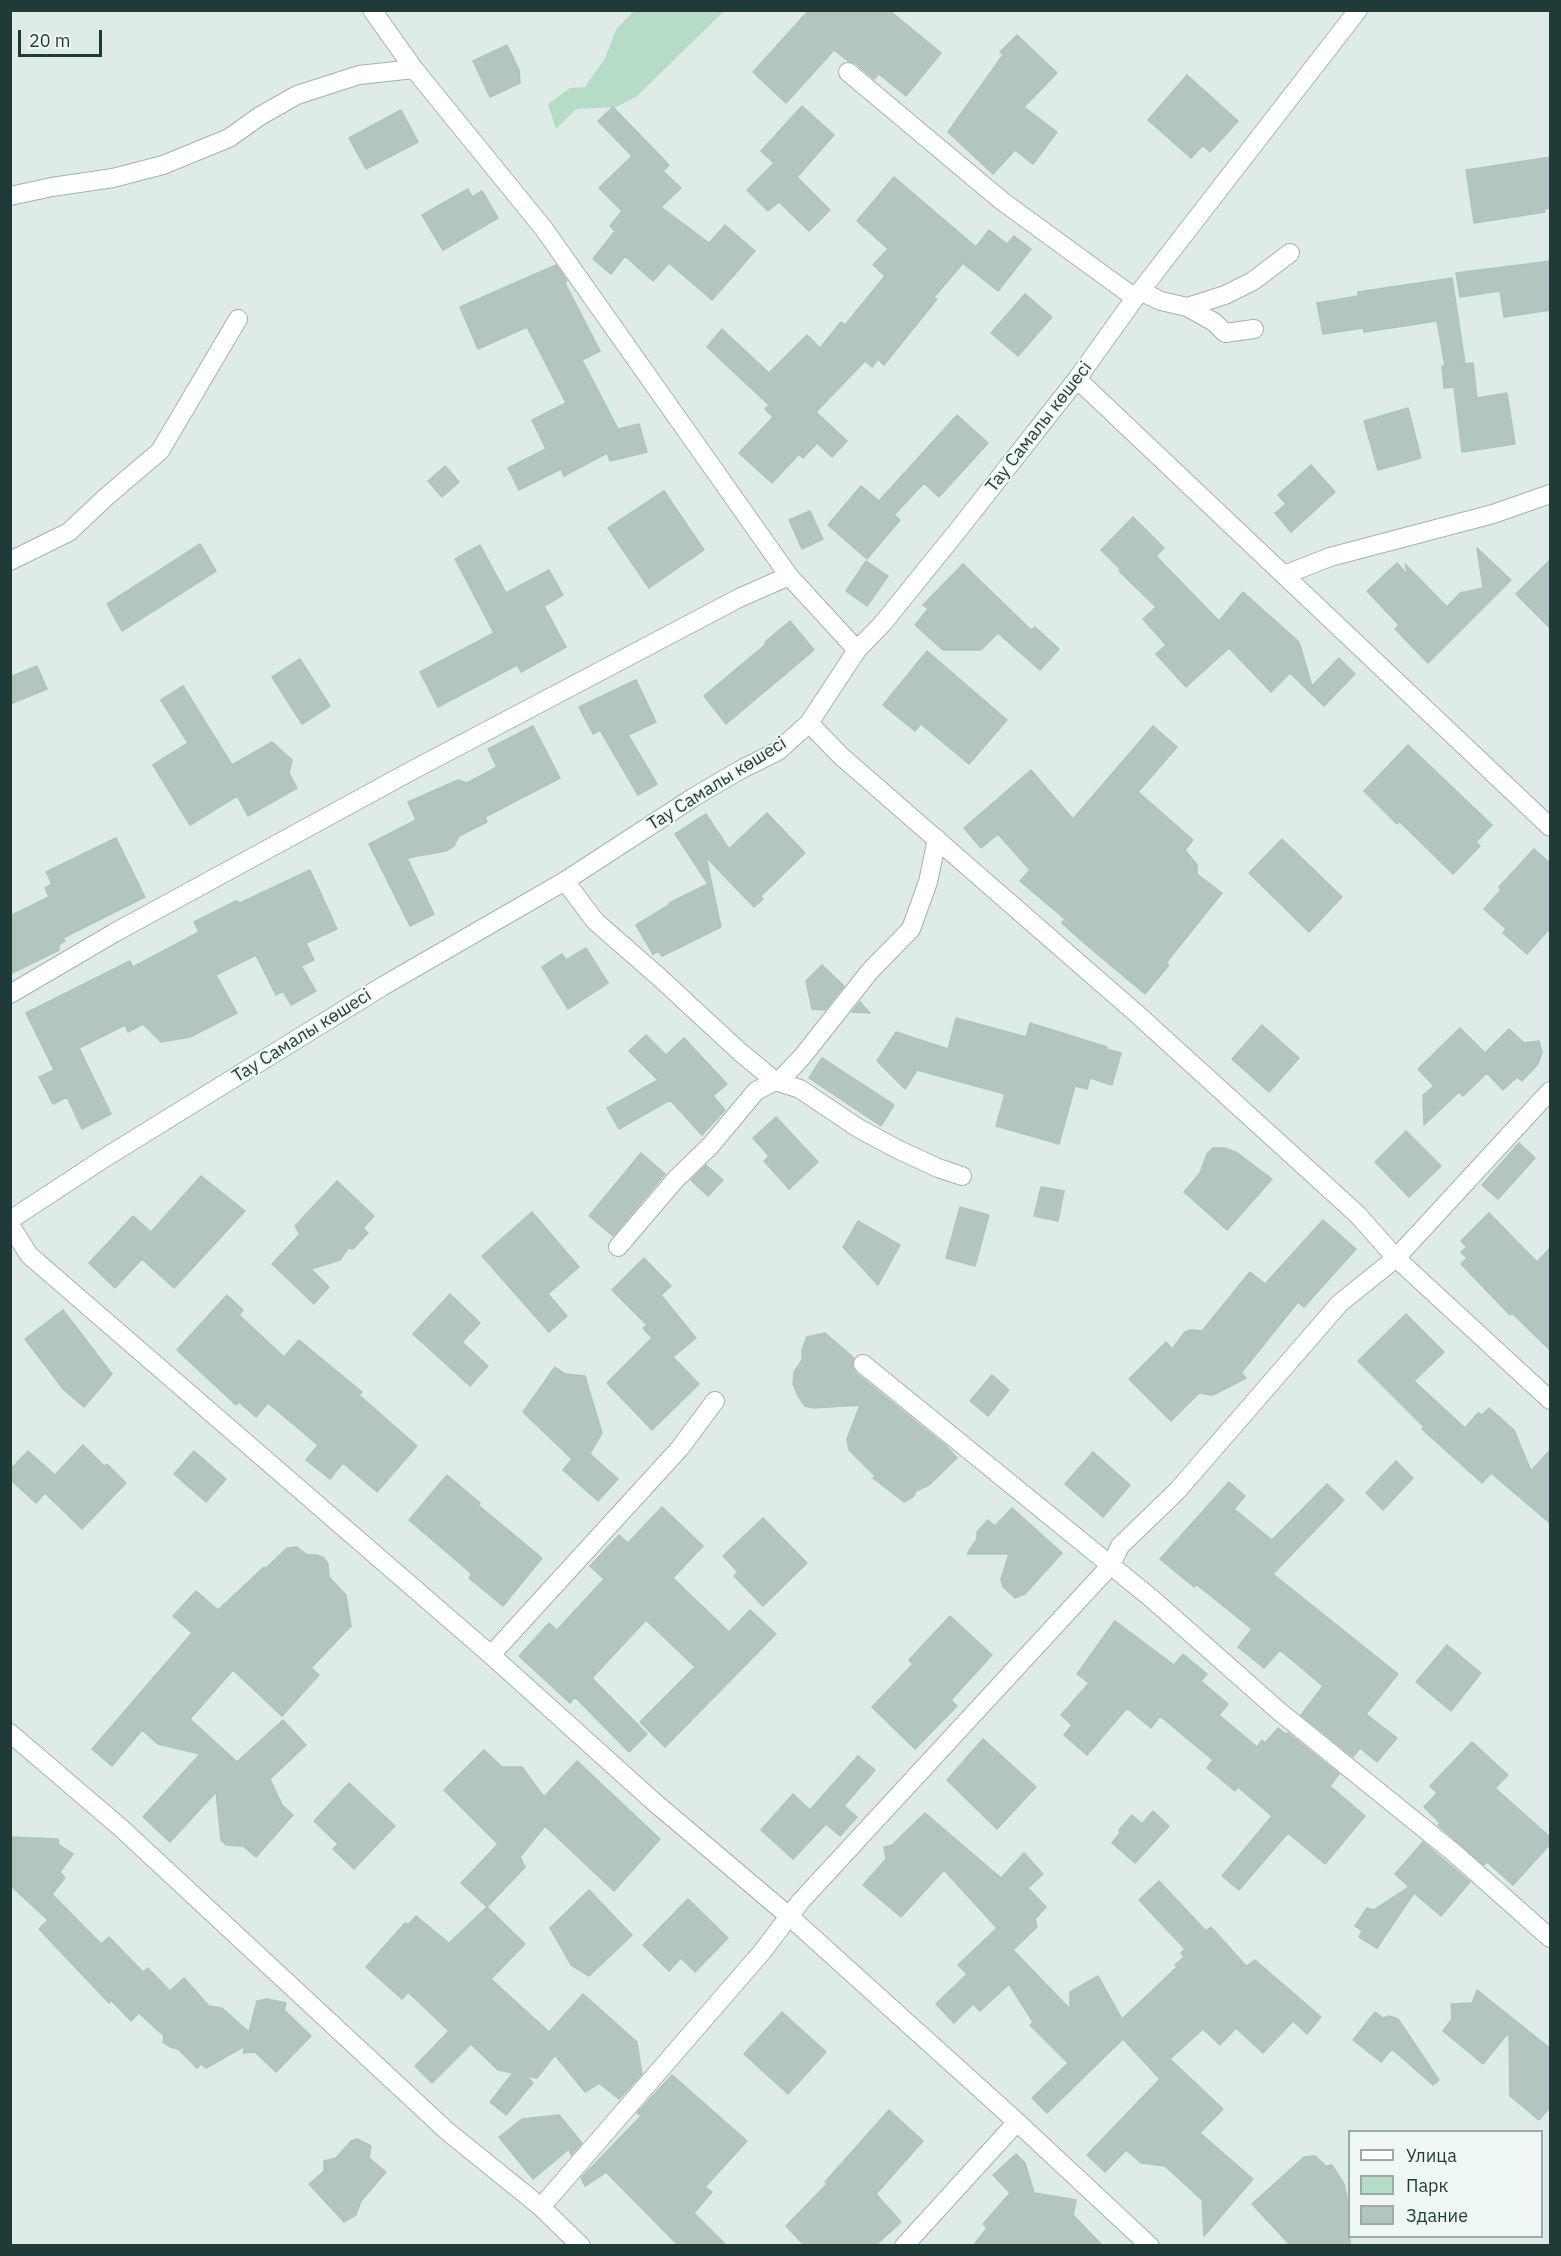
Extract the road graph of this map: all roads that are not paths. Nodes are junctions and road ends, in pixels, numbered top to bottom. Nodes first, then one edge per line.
1 (372, 10) edge
2 (1358, 10) edge
3 (414, 69) junction
4 (848, 72) dead end
5 (10, 196) edge
6 (1290, 253) dead end
7 (1138, 295) junction
8 (1187, 308) junction
9 (238, 319) dead end
10 (1254, 329) dead end
11 (1077, 379) junction
12 (1551, 494) edge
13 (10, 561) edge
14 (1284, 575) junction
15 (789, 576) junction
16 (857, 650) junction
17 (809, 723) junction
18 (1551, 826) edge
19 (937, 839) junction
20 (566, 881) junction
21 (10, 994) edge
22 (775, 1081) junction
23 (1551, 1091) edge
24 (962, 1176) dead end
25 (10, 1220) edge
26 (10, 1225) edge
27 (618, 1247) dead end
28 (1396, 1258) junction
29 (863, 1364) dead end
30 (1551, 1400) edge
31 (715, 1401) dead end
32 (1111, 1565) junction
33 (491, 1655) junction
34 (10, 1733) edge
35 (790, 1917) junction
36 (1551, 1938) edge
37 (1017, 2122) junction
38 (541, 2207) junction
39 (581, 2246) edge
40 (904, 2246) edge
41 (1150, 2246) edge

1 - 3 street
2 - 7 street, Тау Самалы көшесі
3 - 5 street
3 - 15 street
4 - 7 street
6 - 8 street
7 - 8 street
7 - 11 street, Тау Самалы көшесі
8 - 10 street
9 - 13 street
11 - 14 street
11 - 16 street, Тау Самалы көшесі
12 - 14 street
14 - 18 street
15 - 16 street
15 - 21 street
16 - 17 street, Тау Самалы көшесі
17 - 19 street
17 - 20 street, Тау Самалы көшесі
19 - 22 street
19 - 28 street
20 - 22 street
20 - 25 street, Тау Самалы көшесі
22 - 24 street
22 - 27 street
23 - 28 street
26 - 33 street
28 - 30 street
28 - 32 street
29 - 32 street
31 - 33 street
32 - 35 street
32 - 36 street
33 - 35 street
34 - 38 street
35 - 37 street
35 - 38 street
37 - 40 street
37 - 41 street
38 - 39 street

